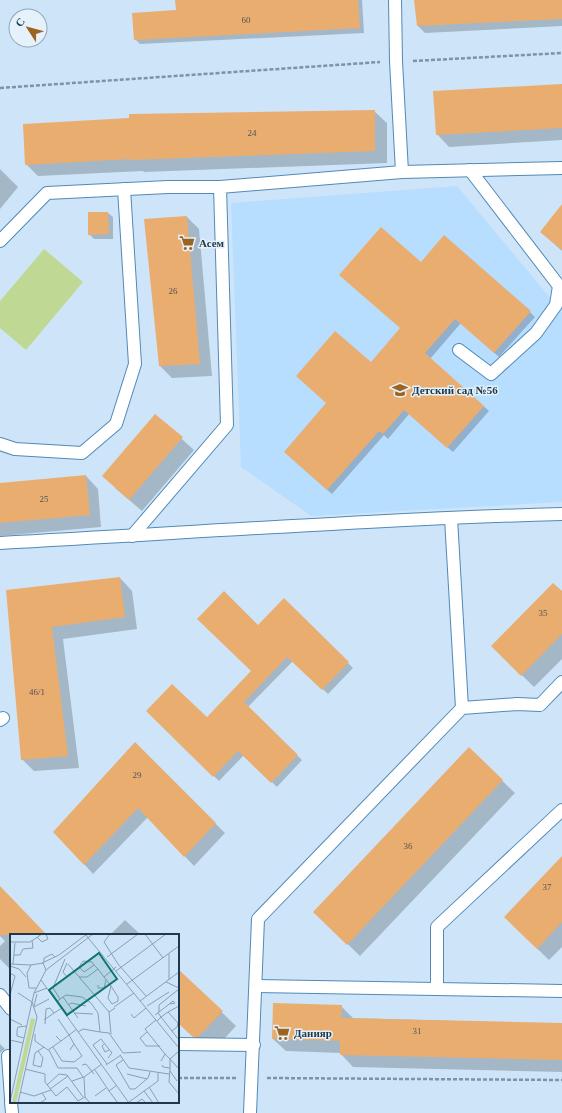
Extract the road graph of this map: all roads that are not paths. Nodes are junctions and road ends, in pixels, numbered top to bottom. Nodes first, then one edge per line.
1 (395, 0) edge
2 (562, 168) edge
3 (470, 170) junction
4 (402, 172) junction
5 (220, 187) junction
6 (124, 189) junction
7 (0, 241) edge
8 (459, 350) dead end
9 (0, 444) edge
10 (562, 514) edge
11 (451, 518) junction
12 (132, 536) junction
13 (0, 543) edge
14 (562, 682) edge
15 (462, 708) junction
16 (562, 810) edge
17 (256, 986) junction
18 (437, 989) junction
19 (562, 991) edge
20 (0, 995) edge
21 (10, 1008) edge
22 (179, 1044) edge
23 (254, 1045) junction
24 (8, 1056) dead end
25 (10, 1084) edge
26 (11, 1103) edge
27 (12, 1113) edge
28 (250, 1113) edge

1 - 4 lane
2 - 3 lane
3 - 4 lane
3 - 8 lane
4 - 5 lane
5 - 6 lane
5 - 12 lane
6 - 7 lane
6 - 9 lane
10 - 11 lane
11 - 12 lane
11 - 15 lane
12 - 13 lane
14 - 15 lane
15 - 17 lane
16 - 18 lane
17 - 18 lane
17 - 23 lane
18 - 19 lane
20 - 21 lane
22 - 23 lane
23 - 28 lane
24 - 25 lane
26 - 27 lane

